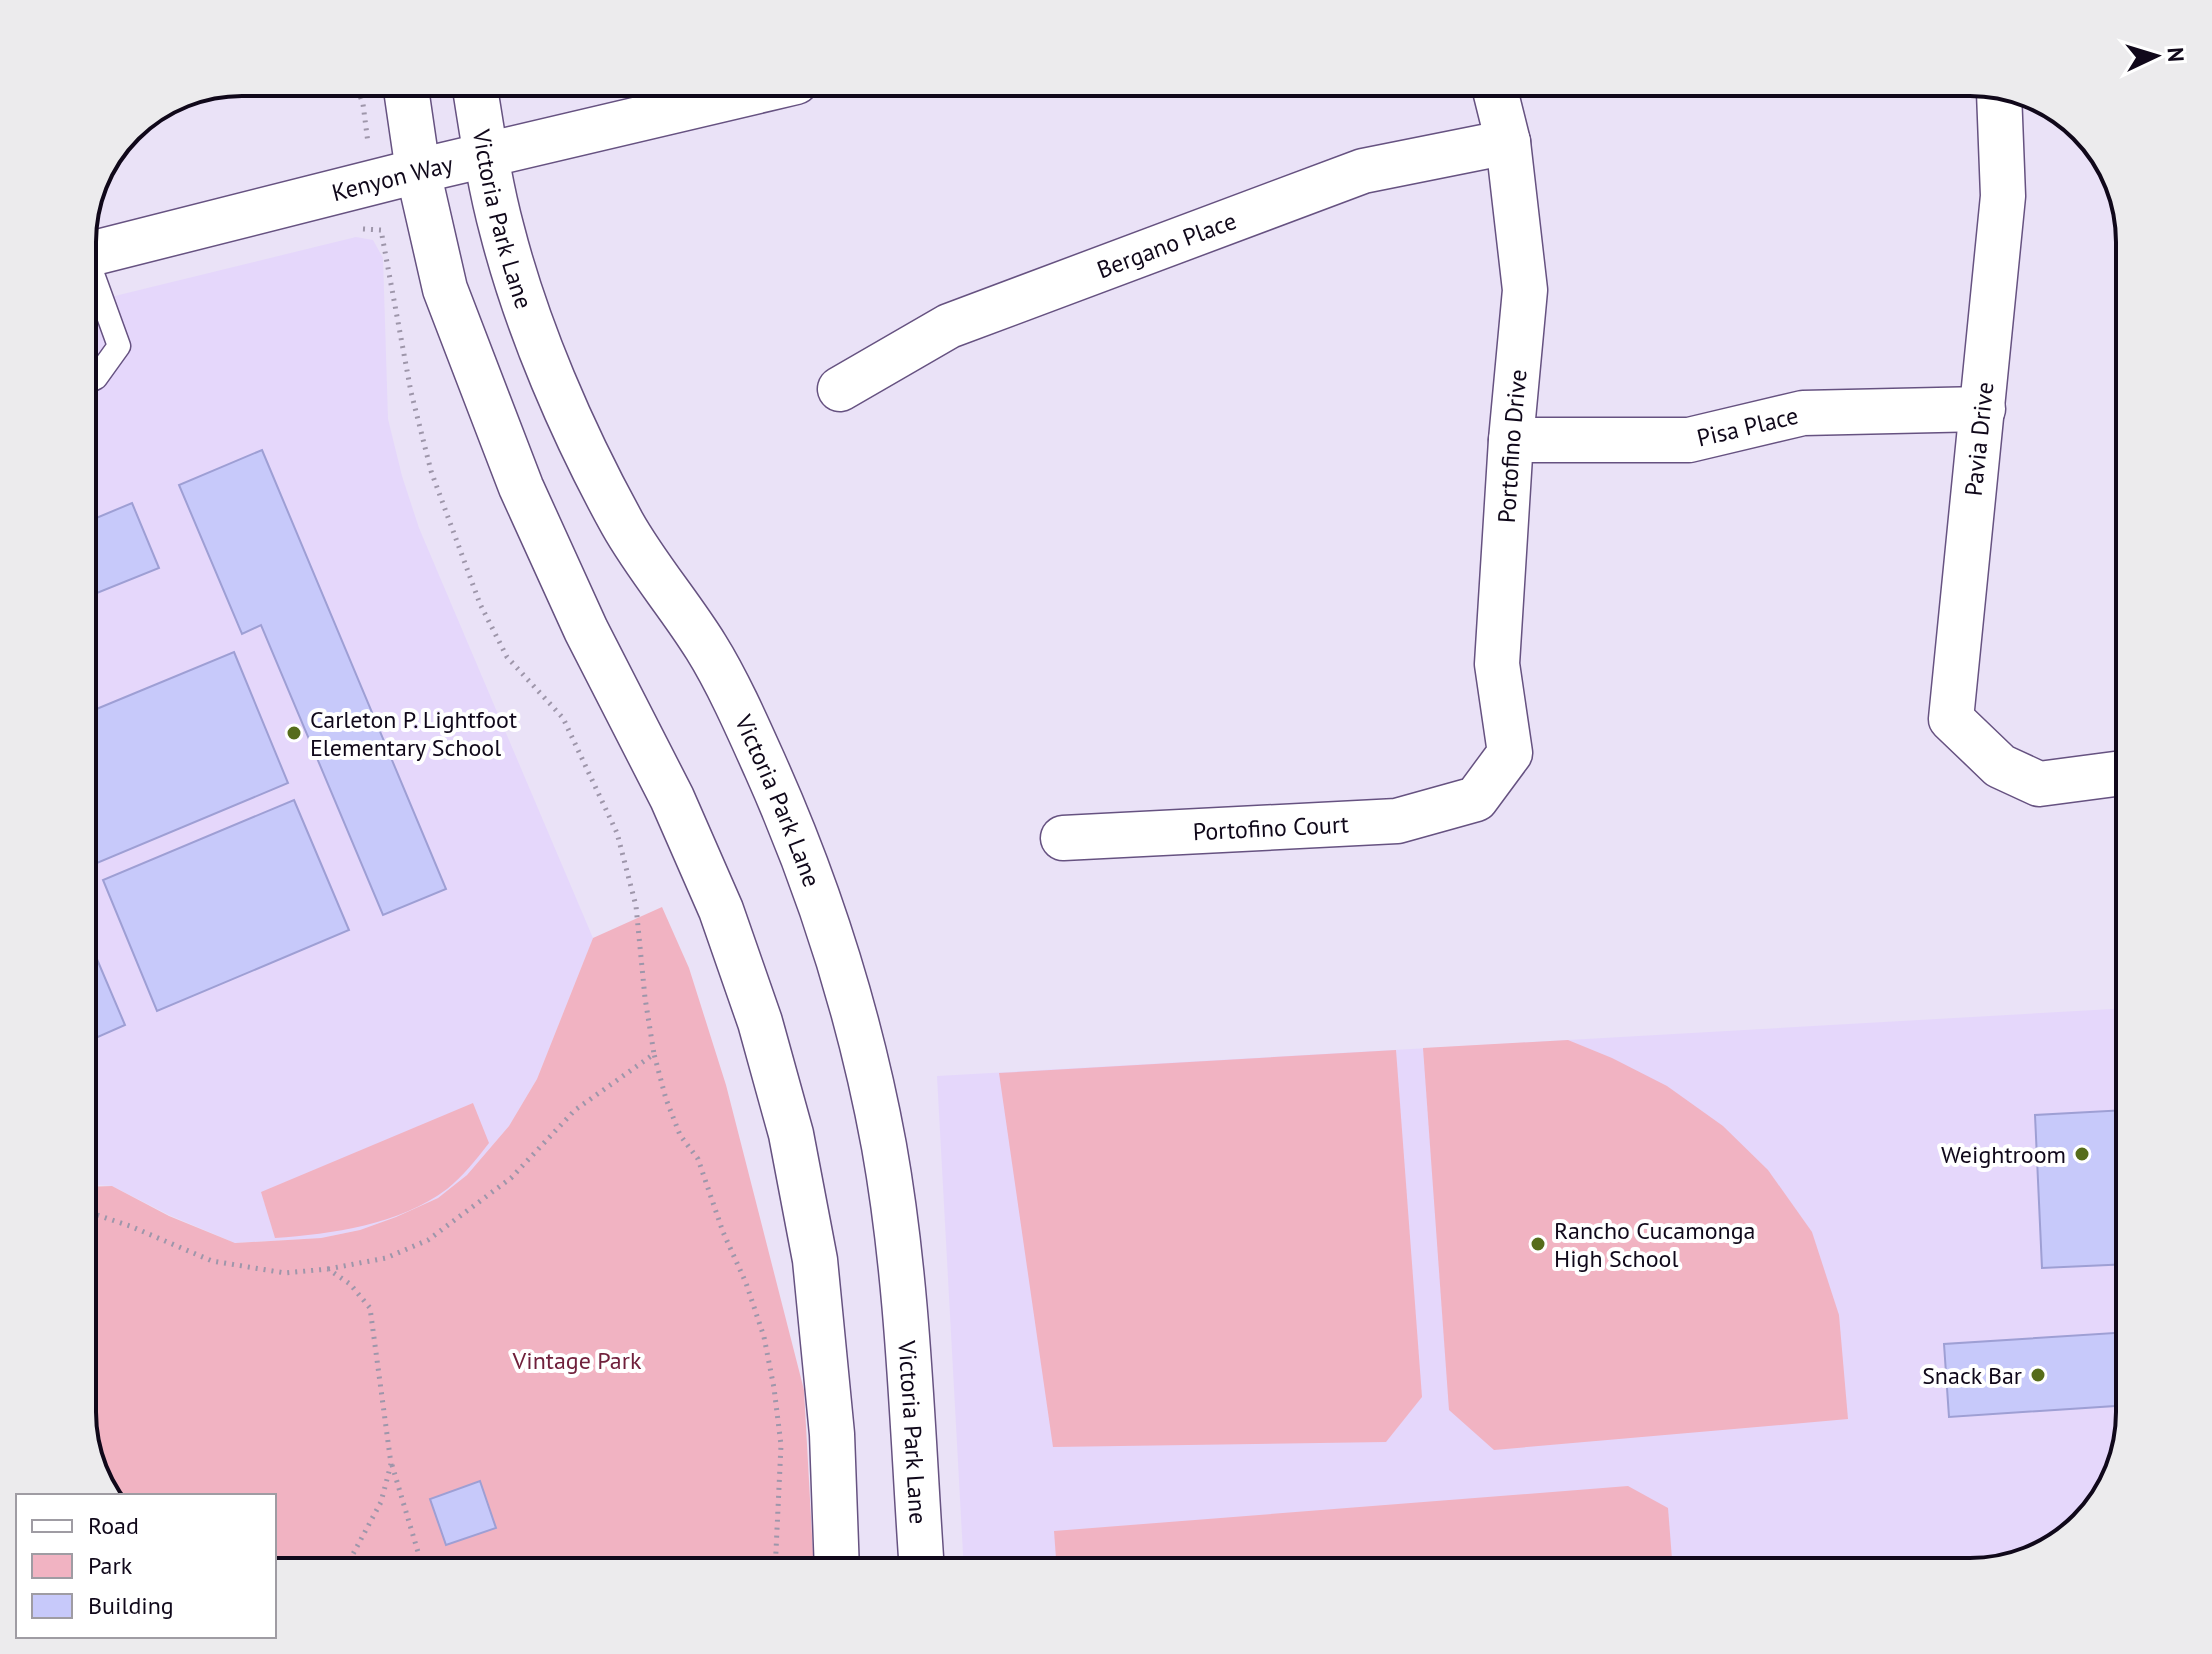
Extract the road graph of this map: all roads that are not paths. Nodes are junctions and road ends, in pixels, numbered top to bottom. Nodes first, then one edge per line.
1 (407, 96) edge
2 (476, 96) edge
3 (737, 96) edge
4 (1496, 96) edge
5 (1999, 99) edge
6 (1508, 142) junction
7 (486, 155) junction
8 (418, 171) junction
9 (96, 253) edge
10 (96, 287) edge
11 (96, 378) edge
12 (840, 389) dead end
13 (1983, 409) junction
14 (1511, 440) junction
15 (2116, 774) edge
16 (1476, 799) joint
17 (1063, 838) dead end
18 (836, 1558) edge
19 (921, 1558) edge

1 - 8 street
2 - 7 street, Victoria Park Lane
3 - 7 street, Kenyon Way
4 - 6 street, Portofino Drive
5 - 13 street, Pavia Drive
6 - 12 street, Bergano Place
6 - 14 street, Portofino Drive
7 - 8 street, Kenyon Way
7 - 19 street, Victoria Park Lane
8 - 9 street, Kenyon Way
8 - 18 street
10 - 11 lane
13 - 14 street, Pisa Place
13 - 15 street, Pavia Drive
14 - 16 street, Portofino Drive
16 - 17 street, Portofino Court

